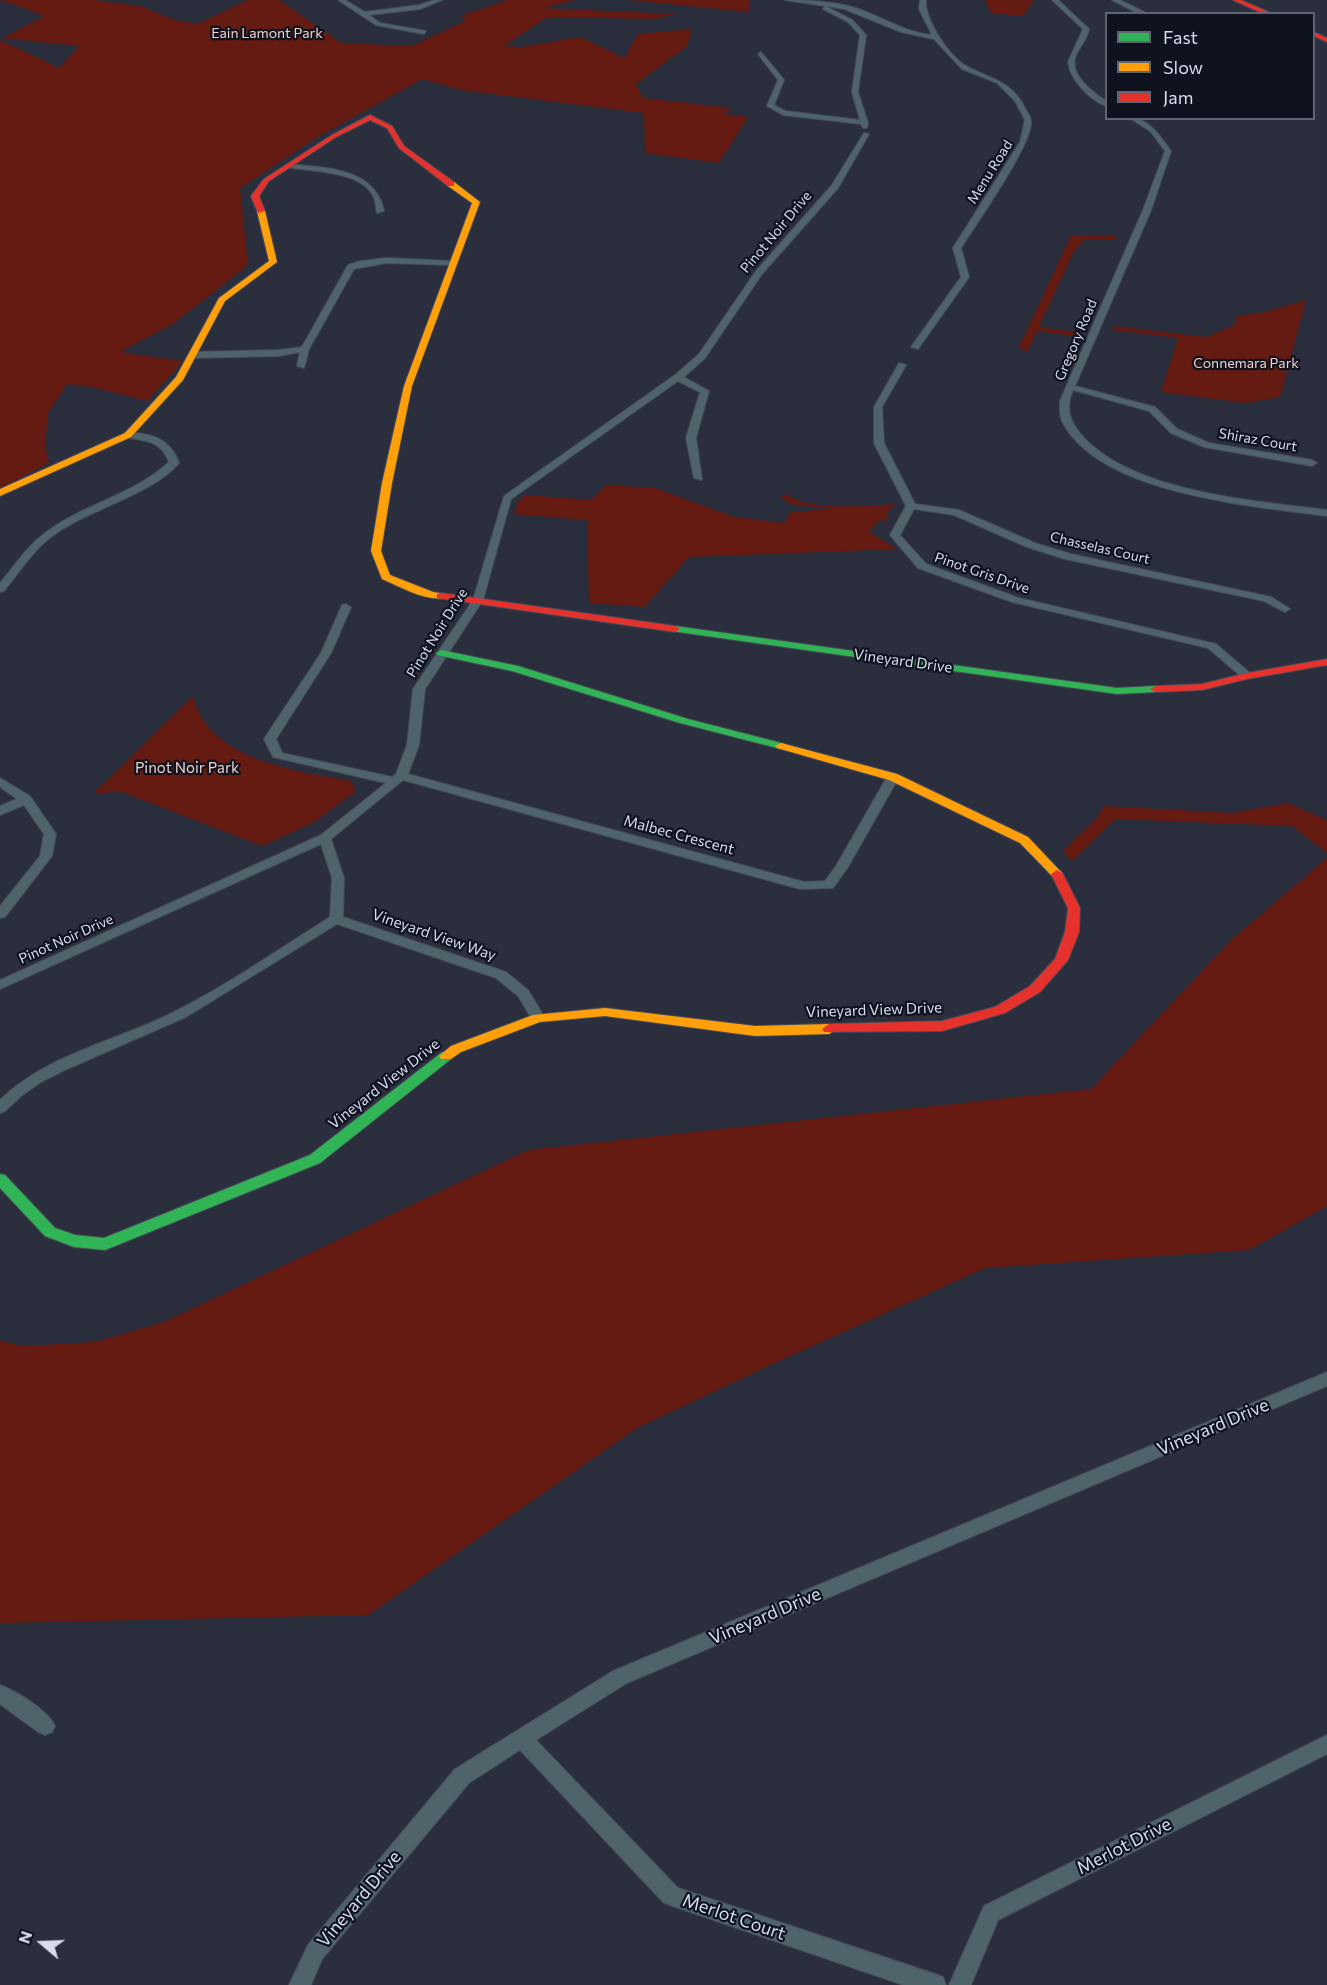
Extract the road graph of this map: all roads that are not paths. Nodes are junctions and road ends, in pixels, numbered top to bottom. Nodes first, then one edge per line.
1 (341, 0) edge
2 (438, 0) edge
3 (788, 0) edge
4 (923, 0) edge
5 (1055, 0) edge
6 (1115, 0) edge
7 (1236, 0) edge
8 (825, 5) junction
9 (1141, 12) edge
10 (1265, 12) edge
11 (364, 14) junction
12 (424, 32) dead end
13 (936, 37) junction
14 (761, 54) dead end
15 (1105, 103) edge
16 (1136, 120) edge
17 (865, 128) junction
18 (288, 166) junction
19 (380, 211) dead end
20 (452, 263) junction
21 (915, 347) dead end
22 (305, 349) junction
23 (193, 355) junction
24 (902, 365) dead end
25 (301, 366) dead end
26 (678, 377) junction
27 (1070, 387) junction
28 (128, 435) junction
29 (1312, 463) dead end
30 (699, 478) dead end
31 (0, 493) edge
32 (911, 506) junction
33 (1327, 513) edge
34 (0, 589) edge
35 (478, 600) junction
36 (346, 607) dead end
37 (1285, 609) dead end
38 (441, 653) junction
39 (1327, 662) edge
40 (1247, 676) junction
41 (893, 777) junction
42 (397, 778) junction
43 (0, 783) edge
44 (26, 799) junction
45 (0, 812) edge
46 (325, 838) junction
47 (0, 914) edge
48 (336, 920) junction
49 (0, 985) edge
50 (538, 1018) junction
51 (0, 1108) edge
52 (0, 1179) edge
53 (1327, 1379) edge
54 (0, 1695) edge
55 (45, 1726) dead end
56 (522, 1739) junction
57 (1327, 1744) edge
58 (300, 1985) edge
59 (935, 1985) edge
60 (960, 1985) edge

1 - 11 street
2 - 11 street
3 - 8 street
4 - 13 street, Menu Road
5 - 15 street
6 - 9 street
7 - 10 street
8 - 13 street
8 - 17 street
11 - 12 street
13 - 21 street, Menu Road
14 - 17 street
16 - 27 street, Gregory Road
17 - 26 street, Pinot Noir Drive
18 - 19 street
18 - 20 street, Vineyard Drive
18 - 23 street
20 - 22 street
20 - 35 street, Vineyard Drive
22 - 23 street
22 - 25 street
23 - 28 street
24 - 32 street
26 - 30 street
26 - 35 street, Pinot Noir Drive
27 - 29 street, Shiraz Court
27 - 33 street, Gregory Road
28 - 31 street
28 - 34 street
32 - 37 street, Chasselas Court
32 - 40 street, Pinot Gris Drive
35 - 38 street, Pinot Noir Drive
35 - 40 street, Vineyard Drive
36 - 42 street
38 - 41 street, Vineyard View Drive
38 - 42 street, Pinot Noir Drive
39 - 40 street, Vineyard Drive
41 - 42 street, Malbec Crescent
41 - 50 street, Vineyard View Drive
42 - 46 street, Pinot Noir Drive
43 - 44 street
44 - 45 street
44 - 47 street
46 - 48 street
46 - 49 street, Pinot Noir Drive
48 - 50 street, Vineyard View Way
48 - 51 street
50 - 52 street, Vineyard View Drive
53 - 56 street, Vineyard Drive
54 - 55 street
56 - 58 street, Vineyard Drive
56 - 59 street, Merlot Court
57 - 60 street, Merlot Drive

